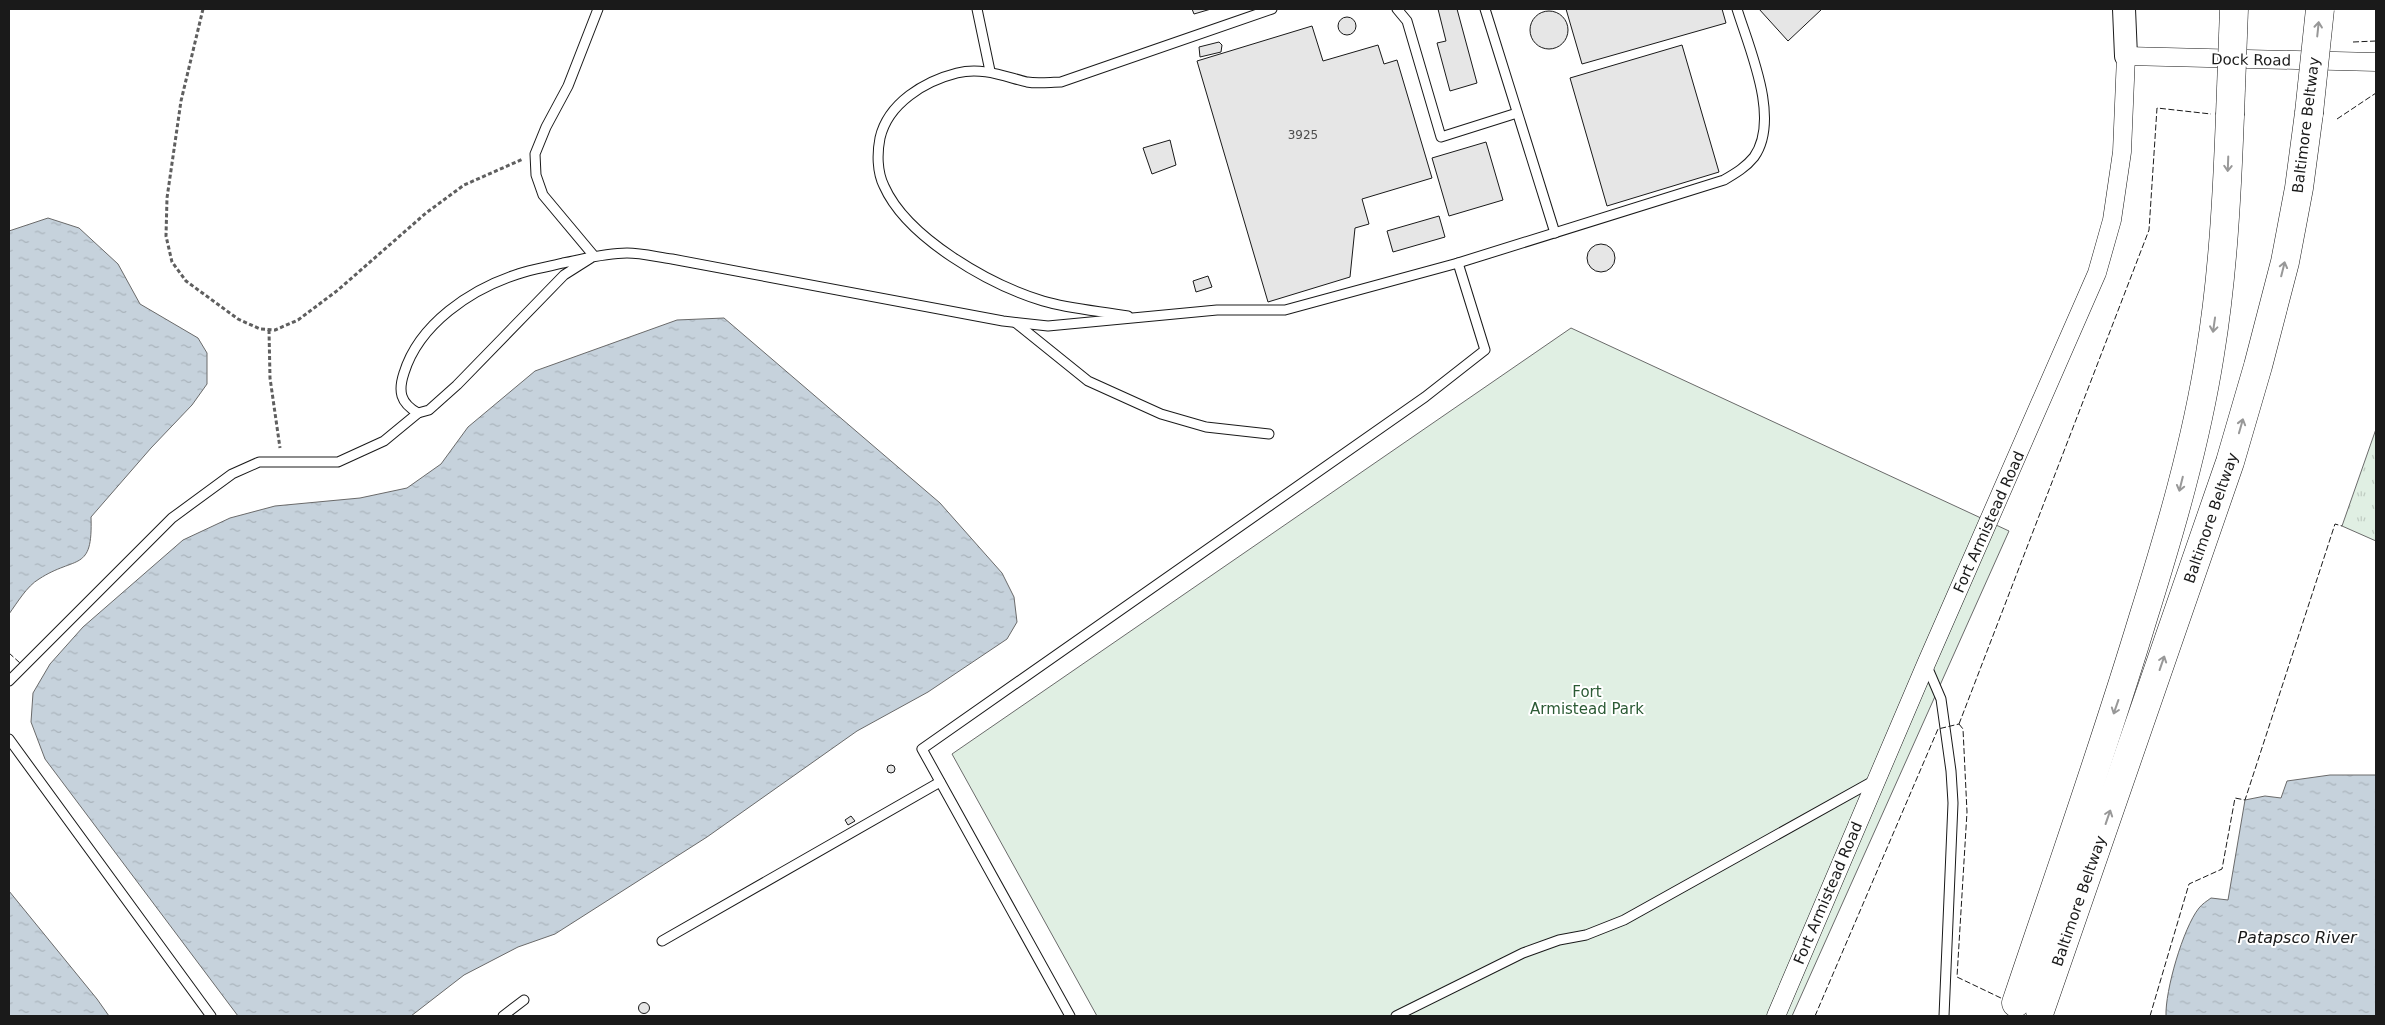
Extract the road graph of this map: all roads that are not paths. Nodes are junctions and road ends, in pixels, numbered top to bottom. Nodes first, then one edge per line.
1 (598, 9) edge
2 (977, 9) edge
3 (1272, 9) edge
4 (1397, 9) edge
5 (1485, 9) edge
6 (1737, 9) edge
7 (2124, 9) edge
8 (2234, 9) edge
9 (2320, 9) edge
10 (2126, 56) junction
11 (2376, 62) edge
12 (990, 71) junction
13 (1518, 112) junction
14 (1555, 233) junction
15 (594, 256) junction
16 (1458, 263) junction
17 (1141, 318) junction
18 (1016, 323) junction
19 (418, 414) junction
20 (1269, 434) dead end
21 (1926, 664) junction
22 (9, 681) edge
23 (9, 739) edge
24 (1877, 779) junction
25 (940, 782) junction
26 (662, 941) dead end
27 (524, 1000) dead end
28 (1066, 1015) edge
29 (211, 1016) edge
30 (503, 1016) edge
31 (1396, 1016) edge
32 (1776, 1016) edge
33 (1944, 1016) edge

1 - 15 lane
2 - 12 lane
3 - 12 lane
4 - 13 lane
5 - 13 lane
6 - 14 lane
7 - 10 street, Fort Armistead Road
8 -> 9 highway, Baltimore Beltway, bridge
10 - 11 street, Dock Road
10 - 21 street, Fort Armistead Road
12 - 17 lane
13 - 14 lane
14 - 16 lane
15 - 18 lane
15 - 19 lane
15 - 19 lane
16 - 17 lane
16 - 25 lane
17 - 18 lane
18 - 20 lane
19 - 22 lane
21 - 24 street, Fort Armistead Road
21 - 33 lane
23 - 29 lane
24 - 31 lane
24 - 32 street, Fort Armistead Road
25 - 26 lane
25 - 28 lane
27 - 30 lane

